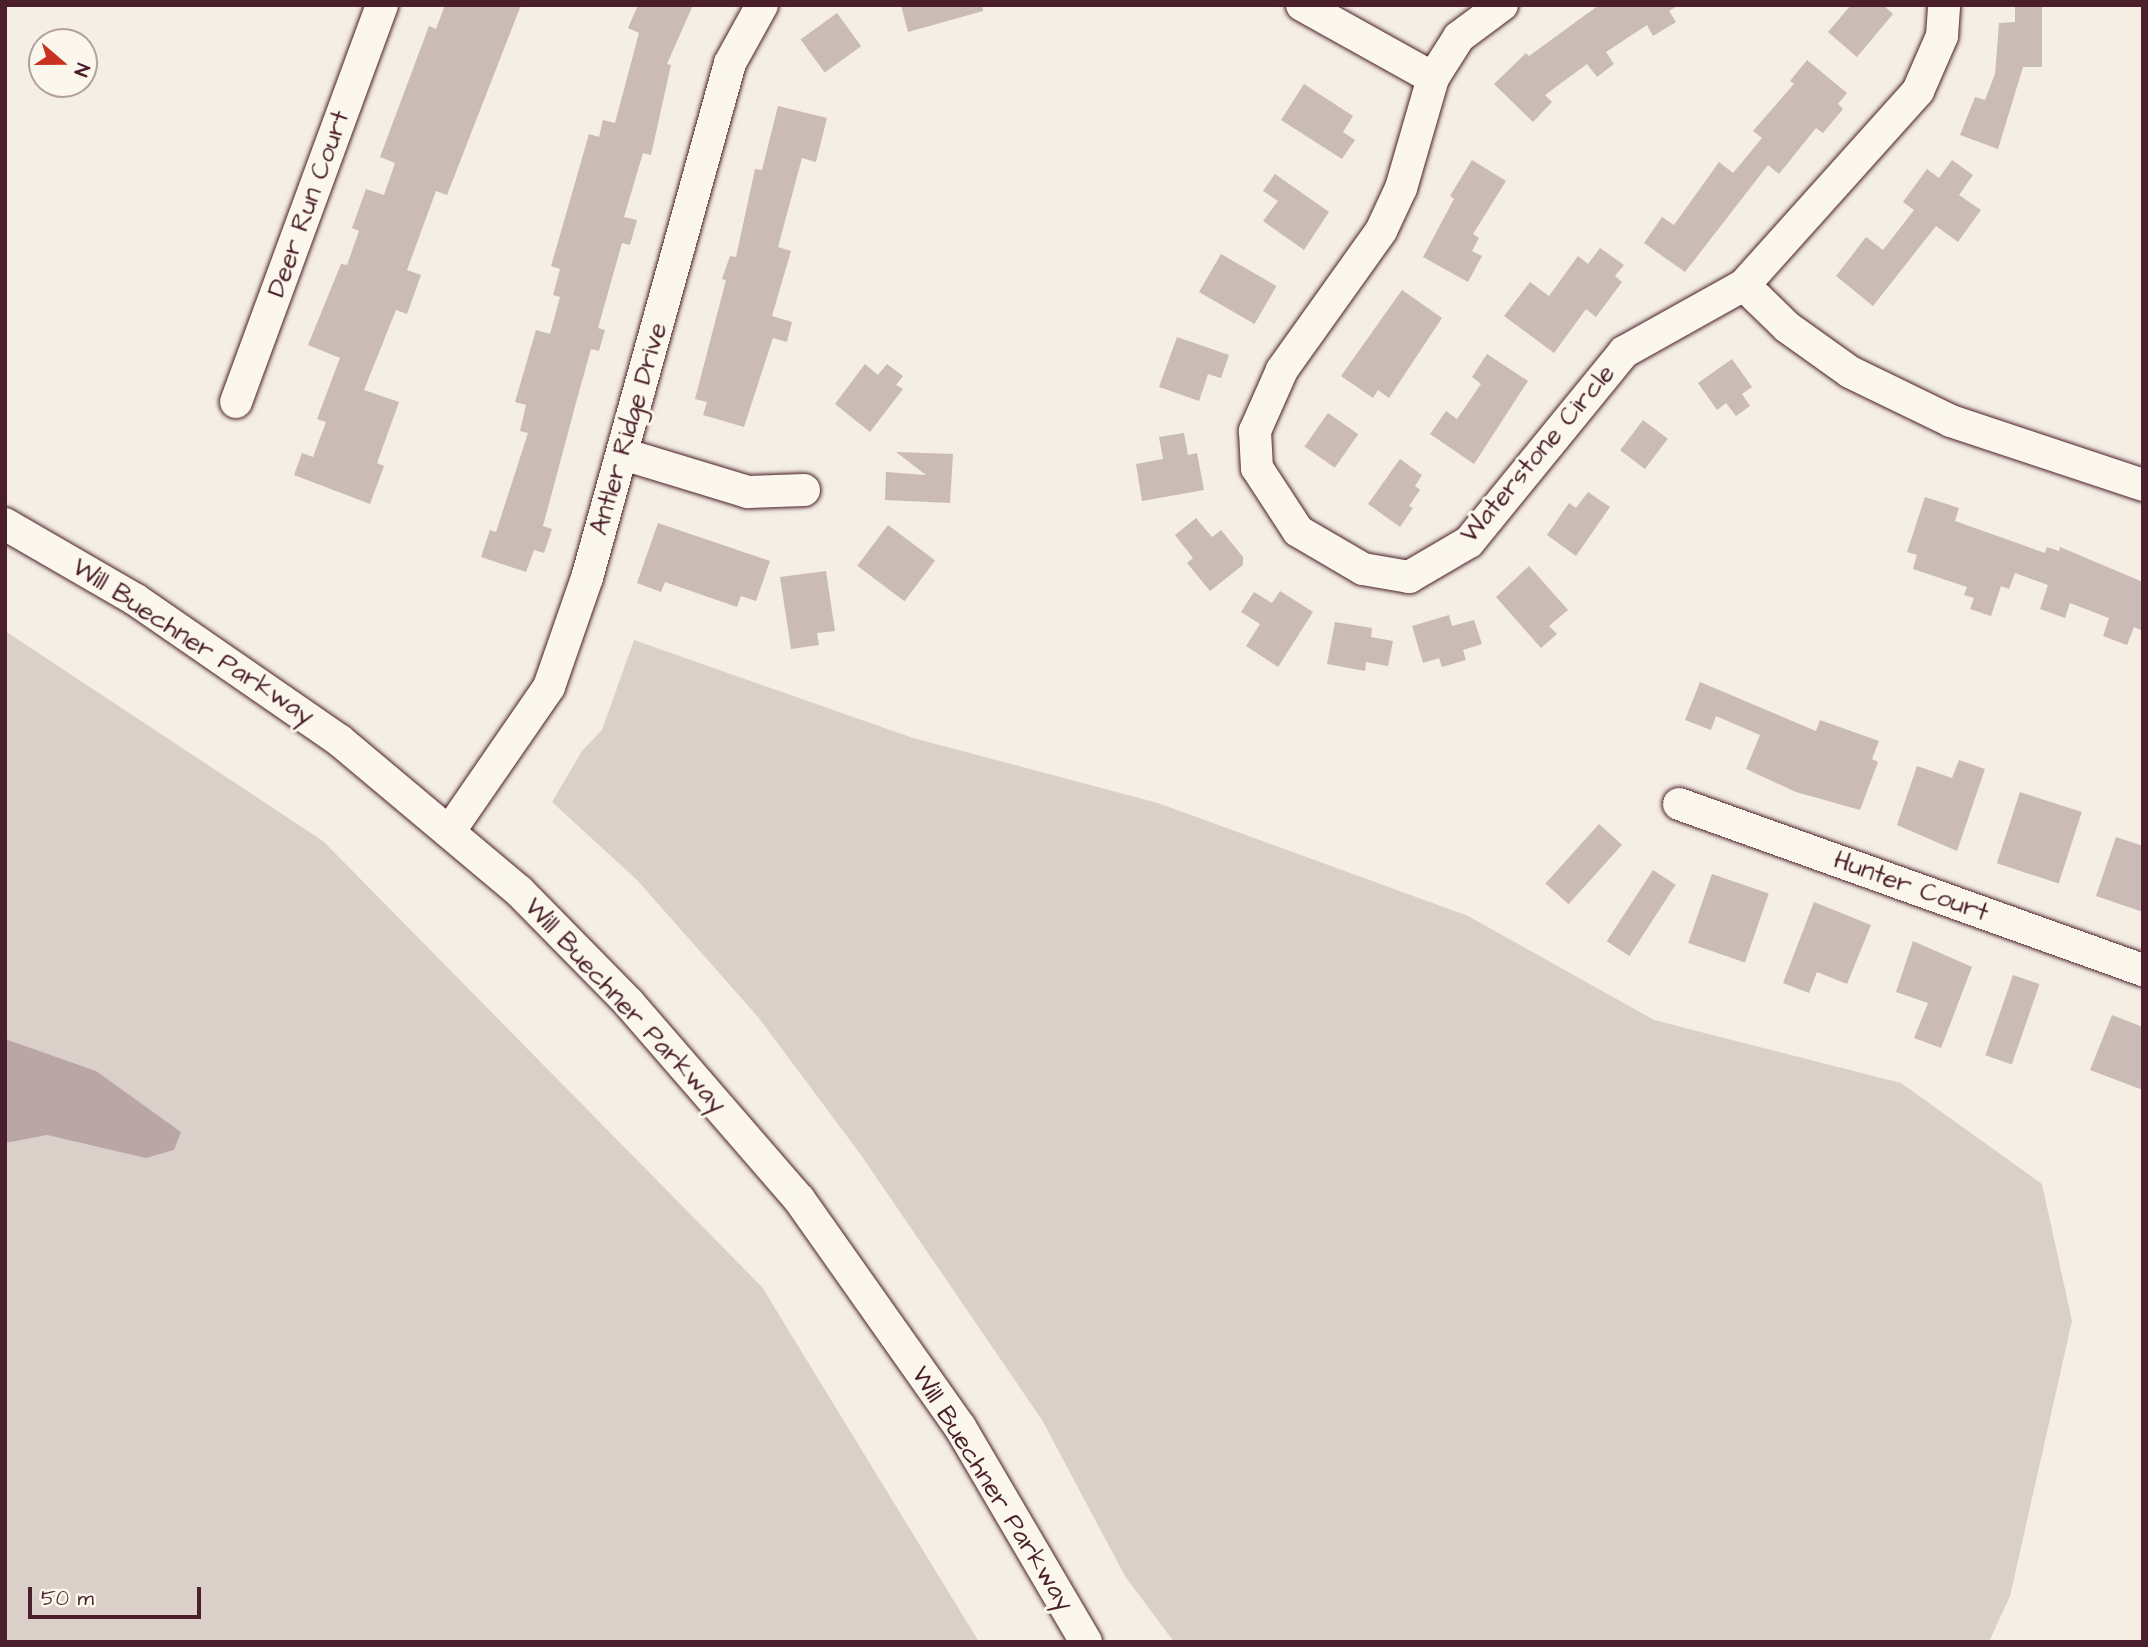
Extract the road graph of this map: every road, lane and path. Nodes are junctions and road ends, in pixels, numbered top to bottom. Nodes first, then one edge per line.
1 (382, 5) edge
2 (762, 5) edge
3 (1302, 5) edge
4 (1502, 5) edge
5 (1944, 5) edge
6 (1433, 78) junction
7 (1744, 285) junction
8 (236, 402) dead end
9 (623, 454) junction
10 (2143, 485) edge
11 (804, 490) dead end
12 (5, 524) edge
13 (1679, 804) dead end
14 (449, 832) junction
15 (2143, 970) edge
16 (1086, 1642) edge

1 - 8 street, Deer Run Court
2 - 9 street, Antler Ridge Drive
3 - 6 street
4 - 6 street, Waterstone Circle
5 - 7 street, Waterstone Circle
6 - 7 street, Waterstone Circle
7 - 10 street
9 - 11 street
9 - 14 street, Antler Ridge Drive
12 - 14 street, Will Buechner Parkway
13 - 15 street, Hunter Court
14 - 16 street, Will Buechner Parkway

